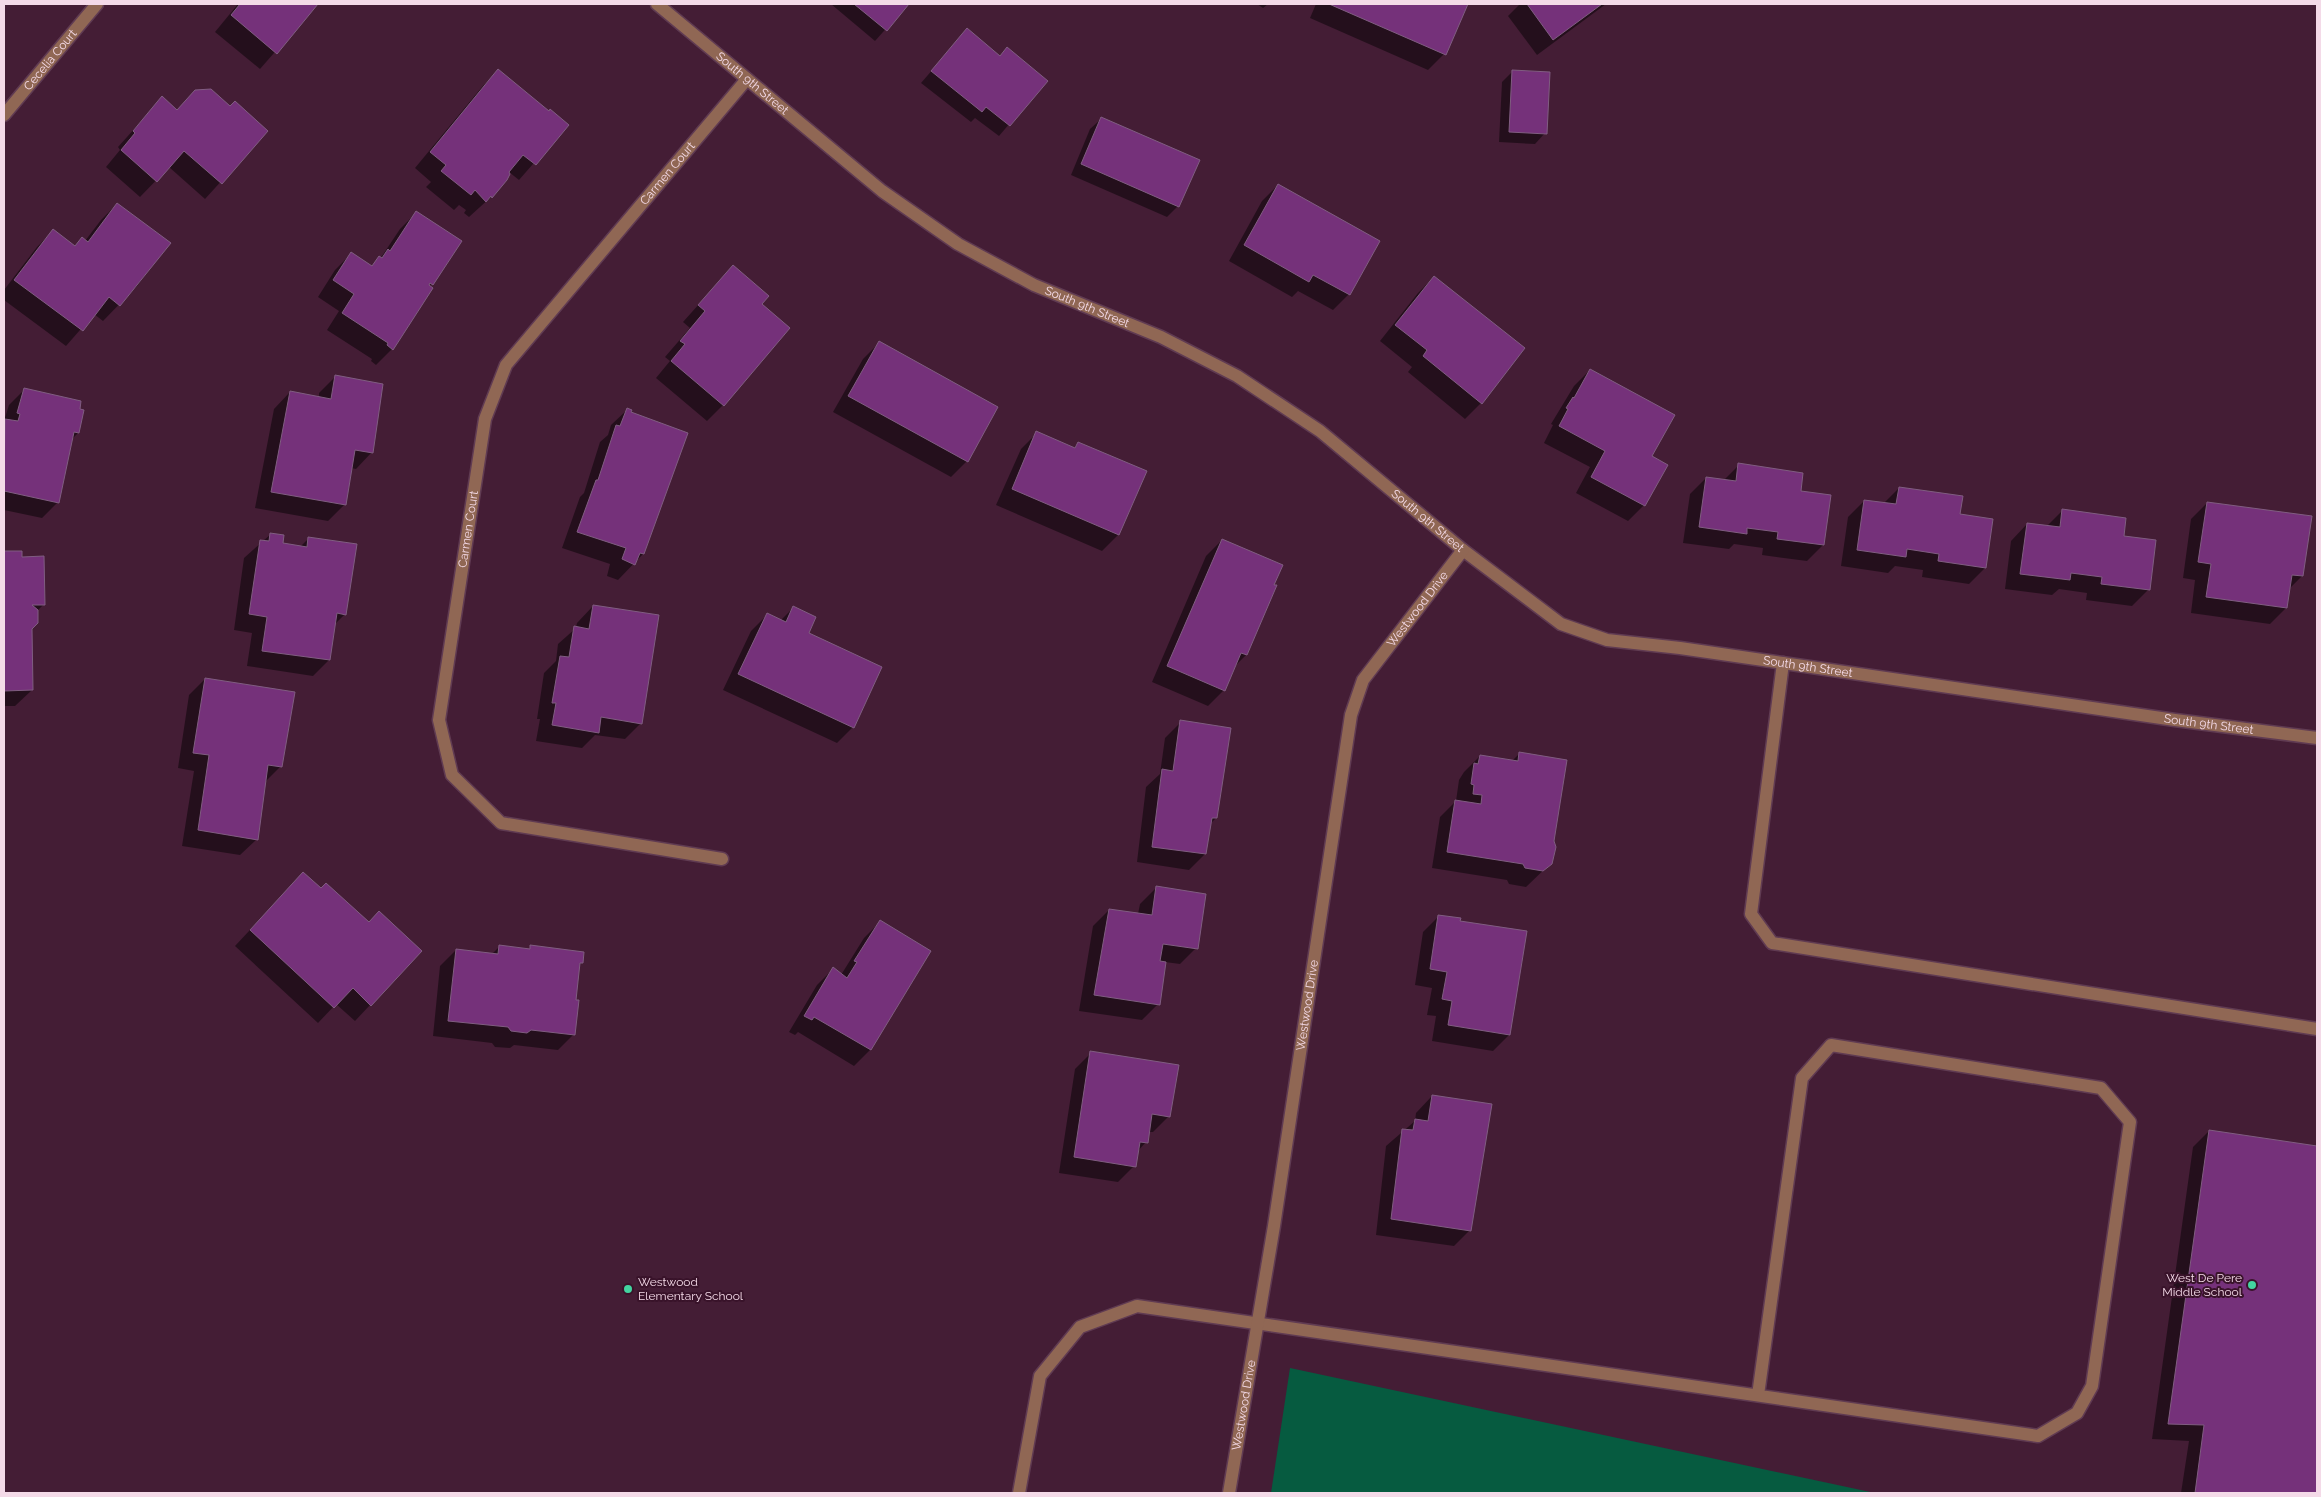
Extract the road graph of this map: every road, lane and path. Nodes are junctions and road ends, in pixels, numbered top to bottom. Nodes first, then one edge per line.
1 (97, 4) edge
2 (658, 4) edge
3 (747, 79) junction
4 (4, 115) edge
5 (1464, 550) junction
6 (1782, 663) junction
7 (2317, 738) edge
8 (722, 859) dead end
9 (2317, 1029) edge
10 (1257, 1322) junction
11 (1758, 1395) junction
12 (1019, 1493) edge
13 (1229, 1493) edge

1 - 4 street, Cecelia Court
2 - 3 street, South 9th Street
3 - 5 street, South 9th Street
3 - 8 street, Carmen Court
5 - 6 street, South 9th Street
5 - 10 street, Westwood Drive
6 - 7 street, South 9th Street
6 - 9 street
10 - 11 street
10 - 12 street
10 - 13 street, Westwood Drive
11 - 11 street

